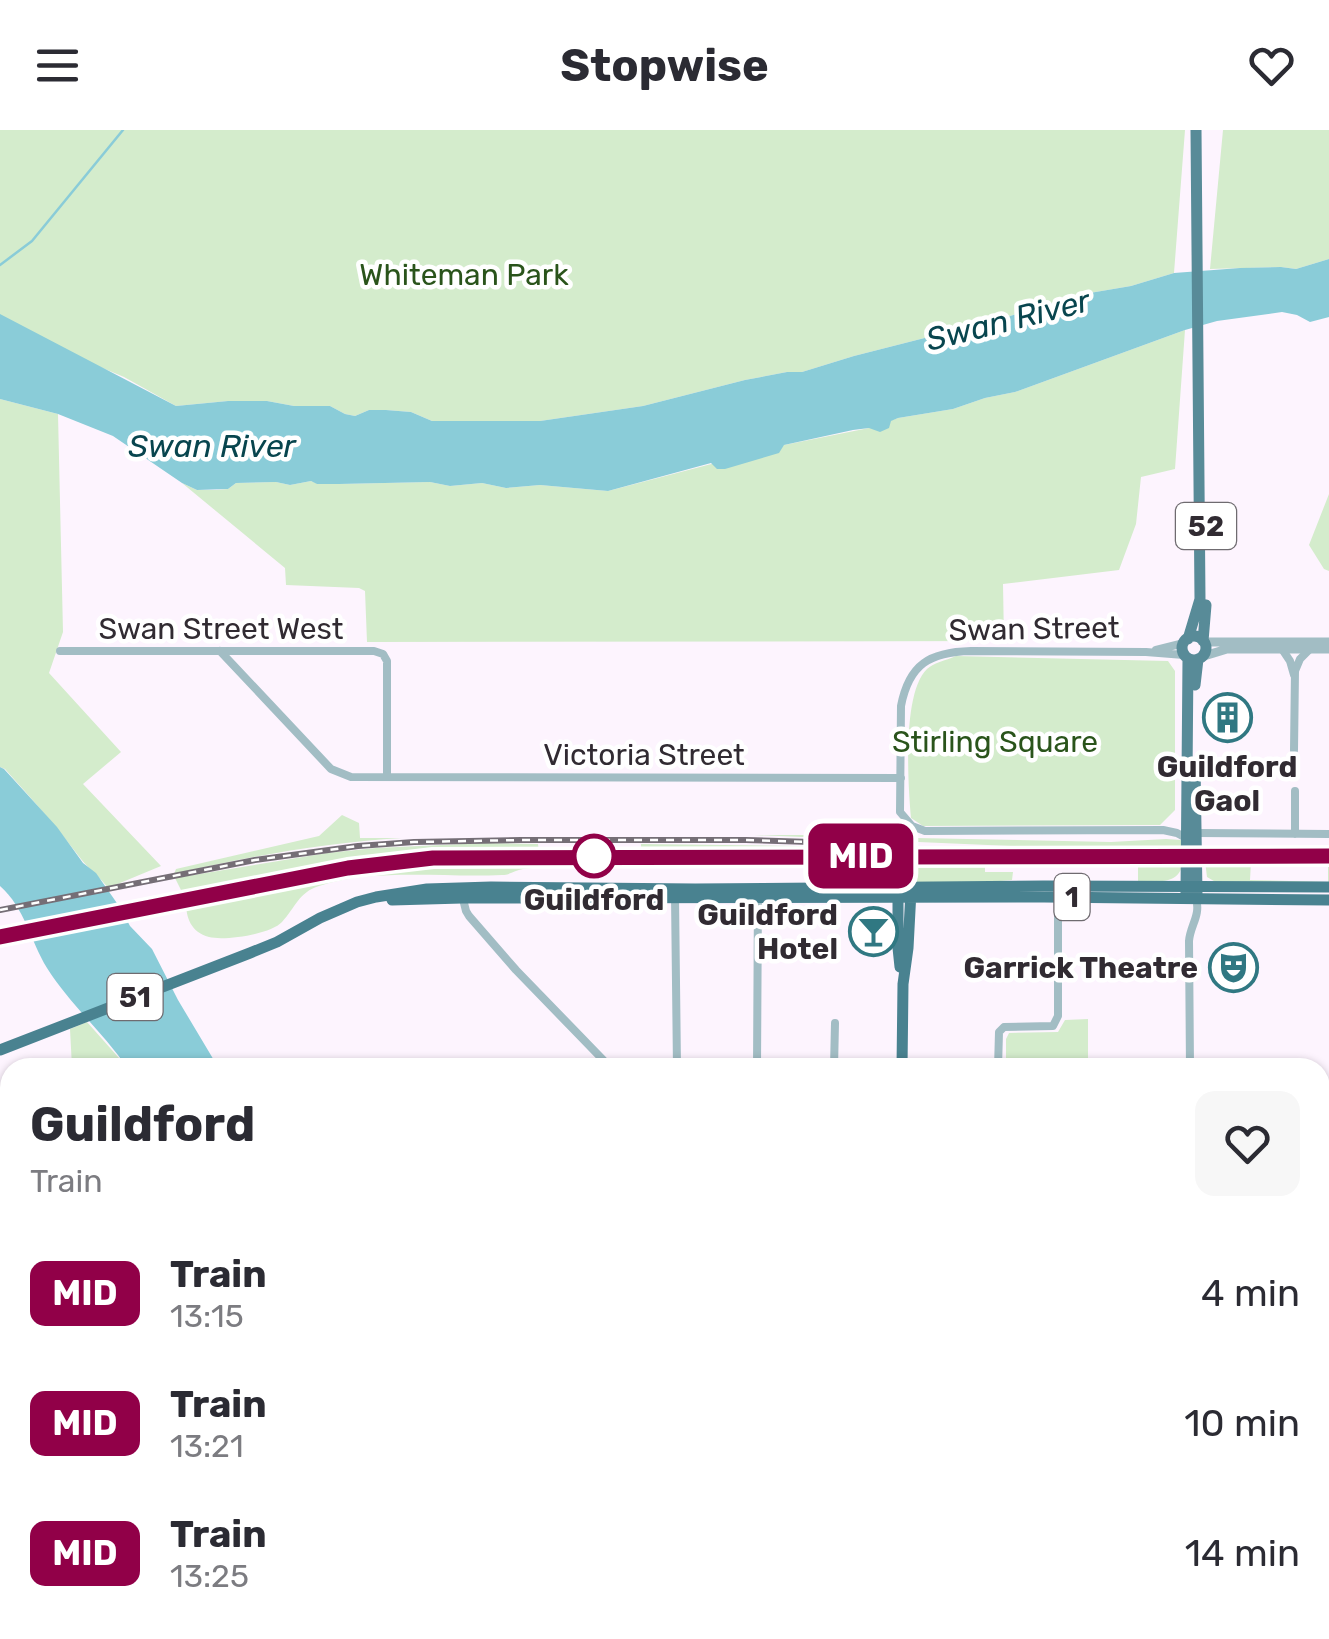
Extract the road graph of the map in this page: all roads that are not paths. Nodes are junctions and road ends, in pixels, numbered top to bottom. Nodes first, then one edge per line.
1 (1196, 130) edge
2 (1329, 646) edge
3 (1194, 649) junction
4 (1310, 649) junction
5 (1282, 650) junction
6 (60, 651) dead end
7 (220, 651) junction
8 (1294, 680) junction
9 (1294, 750) dead end
10 (387, 777) junction
11 (901, 778) junction
12 (1295, 792) dead end
13 (1186, 819) junction
14 (1163, 830) junction
15 (1295, 834) junction
16 (1329, 834) edge
17 (1192, 836) junction
18 (506, 888) junction
19 (1329, 888) edge
20 (662, 889) junction
21 (1058, 891) junction
22 (905, 892) junction
23 (465, 893) junction
24 (1191, 893) junction
25 (758, 894) junction
26 (553, 898) junction
27 (676, 898) junction
28 (1329, 900) edge
29 (835, 1023) dead end
30 (0, 1050) edge
31 (601, 1058) edge
32 (677, 1058) edge
33 (757, 1058) edge
34 (834, 1058) edge
35 (902, 1058) edge
36 (998, 1058) edge
37 (1190, 1058) edge

1 - 3 main road, 52
2 - 3 street, Swan Street
2 - 4 street, Swan Street
3 - 5 street, Swan Street
3 - 11 street, Swan Street
3 - 13 main road, 52
3 - 17 main road, 52
4 - 5 street, Swan Street
4 - 8 street
5 - 8 street
6 - 7 street, Swan Street West
7 - 10 street, Victoria Street
7 - 10 street, Swan Street West
8 - 9 street
10 - 11 street, Victoria Street
11 - 14 street
12 - 15 street
13 - 14 street
13 - 17 main road, 52
14 - 17 street
15 - 16 street
15 - 17 street
17 - 24 main road, 52
18 - 20 highway, 51
18 - 23 highway, 51
18 - 26 highway
19 - 24 highway, 1
20 - 25 highway, 51
20 - 27 street
21 - 22 highway, 1
21 - 24 highway, 1
21 - 36 street
22 - 25 highway, 51
22 - 35 highway
23 - 26 highway, 51
23 - 30 highway, 51
23 - 31 street
24 - 28 highway, 1
24 - 37 street
25 - 27 highway, 51
25 - 33 street
26 - 27 highway, 51
27 - 32 street
29 - 34 street

